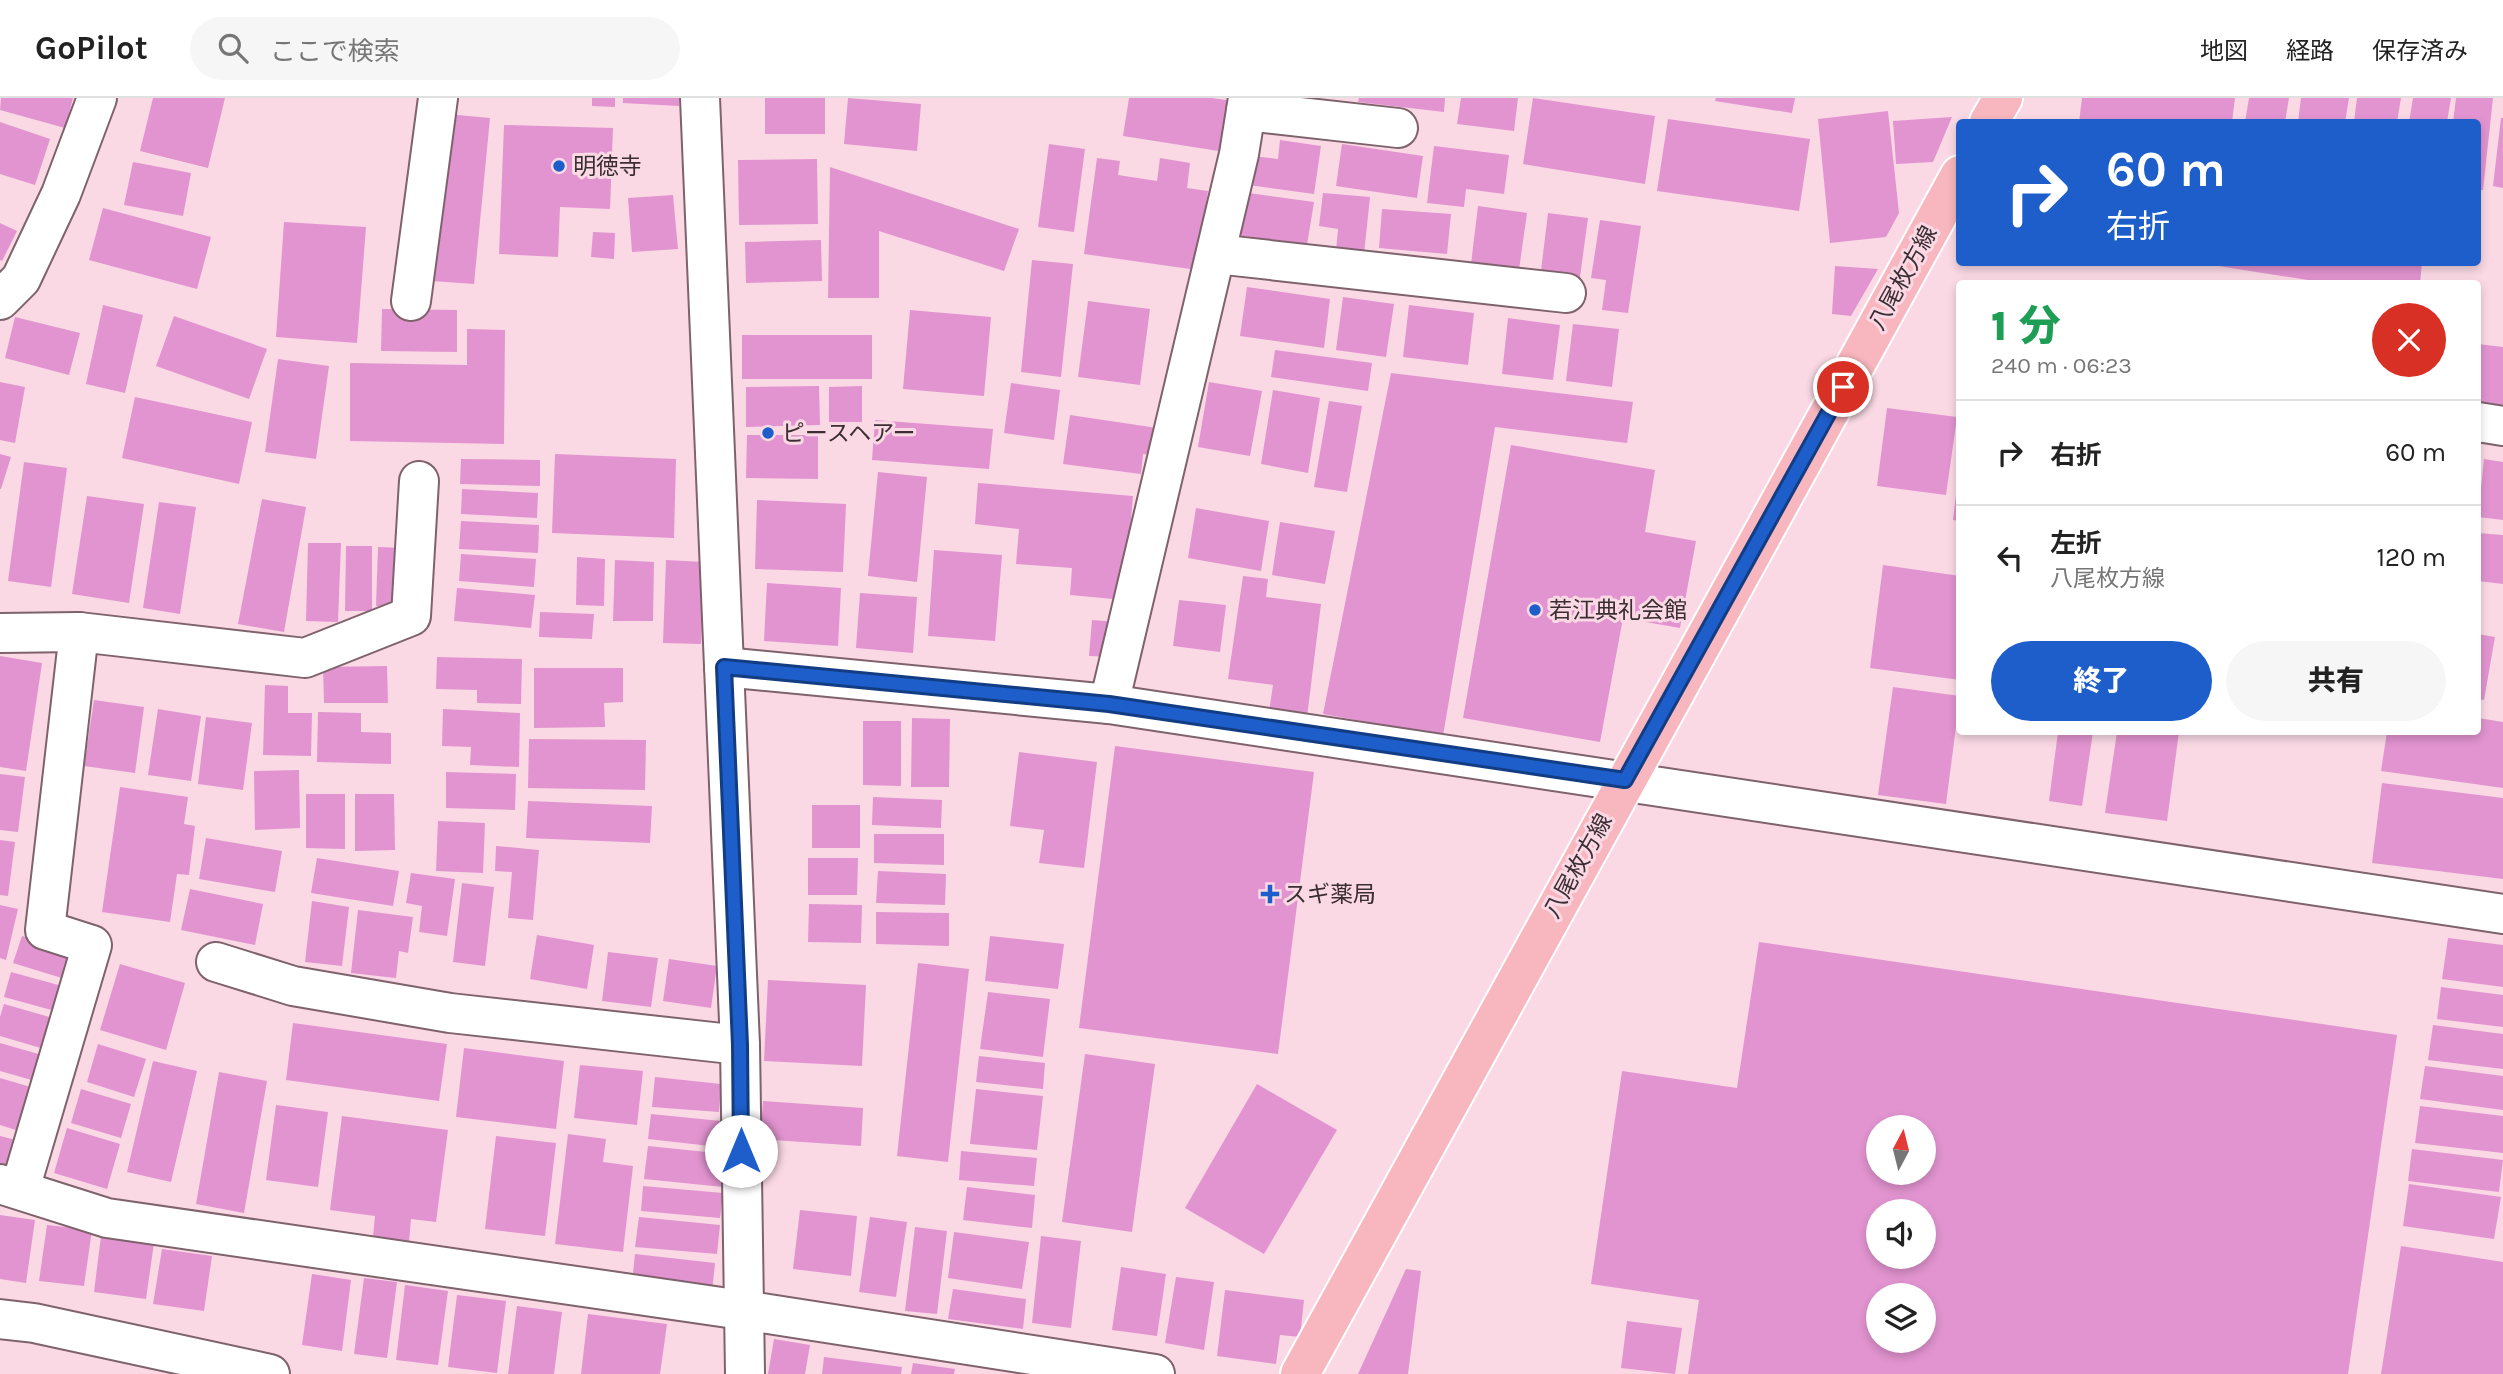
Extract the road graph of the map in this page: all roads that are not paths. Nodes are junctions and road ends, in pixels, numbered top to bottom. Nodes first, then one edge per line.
1 (97, 98) edge
2 (438, 98) edge
3 (700, 98) edge
4 (2003, 98) edge
5 (1247, 104) edge
6 (1991, 119) edge
7 (1398, 128) dead end
8 (1956, 182) edge
9 (1216, 254) junction
10 (1566, 293) dead end
11 (0, 300) edge
12 (411, 301) dead end
13 (2481, 422) edge
14 (2503, 426) edge
15 (419, 481) dead end
16 (79, 632) junction
17 (0, 633) edge
18 (724, 667) junction
19 (1109, 704) junction
20 (1625, 780) junction
21 (2503, 914) edge
22 (216, 962) dead end
23 (740, 1045) junction
24 (10, 1186) edge
25 (742, 1310) junction
26 (0, 1319) edge
27 (271, 1374) edge
28 (745, 1374) edge
29 (1156, 1374) edge
30 (1300, 1374) edge

1 - 11 street
2 - 12 street
3 - 18 street
4 - 6 main road
5 - 7 street
5 - 9 street
8 - 20 main road, 八尾枚方線
9 - 10 street
9 - 19 street
13 - 14 street
15 - 16 street
16 - 17 street
16 - 24 street
18 - 19 street
18 - 23 street
19 - 20 street
20 - 21 street
20 - 30 main road, 八尾枚方線
22 - 23 street
23 - 25 street
24 - 25 street
25 - 28 street
25 - 29 street
26 - 27 street

